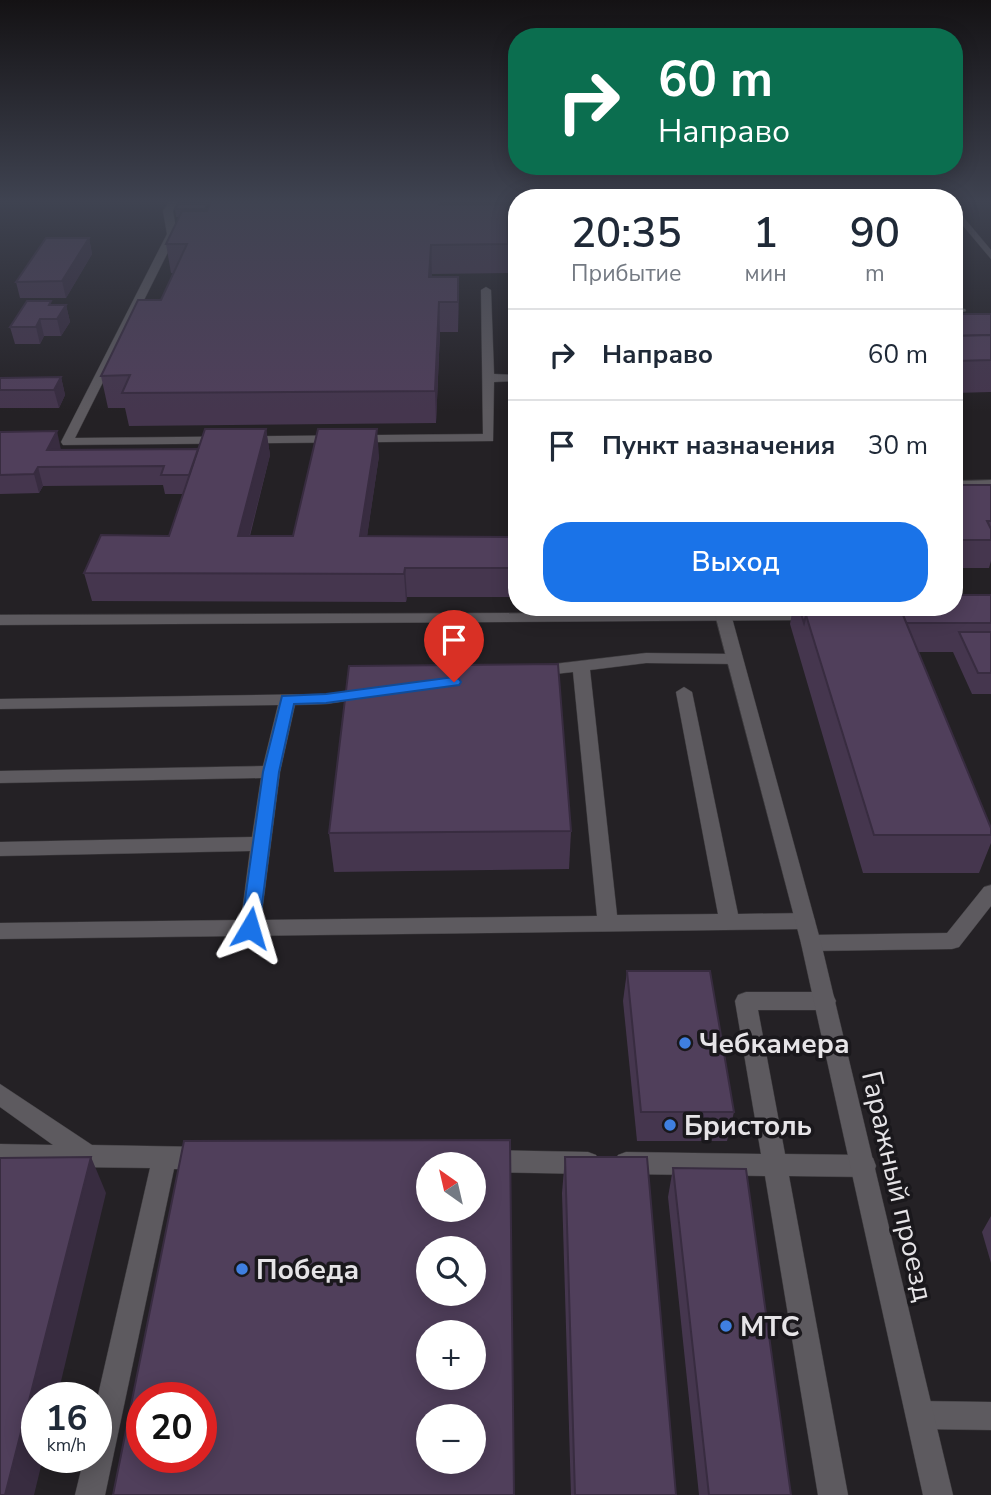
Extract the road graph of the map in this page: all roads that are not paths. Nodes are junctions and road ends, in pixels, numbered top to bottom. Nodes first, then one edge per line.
1 (153, 272) edge
2 (486, 290) dead end
3 (488, 378) junction
4 (508, 378) edge
5 (991, 484) edge
6 (963, 485) edge
7 (508, 614) edge
8 (723, 616) edge
9 (0, 620) edge
10 (734, 659) junction
11 (581, 666) junction
12 (514, 674) edge
13 (380, 692) edge
14 (684, 692) dead end
15 (288, 699) junction
16 (0, 704) edge
17 (271, 772) junction
18 (0, 777) edge
19 (260, 844) junction
20 (0, 849) edge
21 (991, 892) edge
22 (729, 921) junction
23 (805, 921) junction
24 (608, 923) junction
25 (250, 928) junction
26 (0, 930) edge
27 (811, 943) junction
28 (825, 1001) junction
29 (0, 1094) edge
30 (0, 1155) edge
31 (88, 1156) junction
32 (165, 1157) junction
33 (220, 1158) edge
34 (486, 1161) edge
35 (776, 1166) junction
36 (864, 1166) junction
37 (920, 1415) junction
38 (991, 1416) edge
39 (90, 1495) edge
40 (833, 1495) edge
41 (938, 1495) edge

1 - 3 street
2 - 3 street
3 - 4 street
5 - 6 street
7 - 9 street
8 - 10 street, Гаражный проезд
10 - 11 street
10 - 23 street, Гаражный проезд
11 - 12 street
11 - 24 street
13 - 15 street
14 - 22 street
15 - 16 street
15 - 17 street
17 - 18 street
17 - 19 street
19 - 20 street
19 - 25 street
21 - 27 street
22 - 23 street
22 - 24 street
23 - 27 street, Гаражный проезд
24 - 25 street
25 - 26 street
27 - 28 street, Гаражный проезд
28 - 35 street
28 - 36 street, Гаражный проезд
29 - 31 street
30 - 31 street
31 - 32 street
32 - 33 street
32 - 39 street
34 - 35 street
35 - 36 street
35 - 40 street
36 - 37 street, Гаражный проезд
37 - 38 street
37 - 41 street, Гаражный проезд

